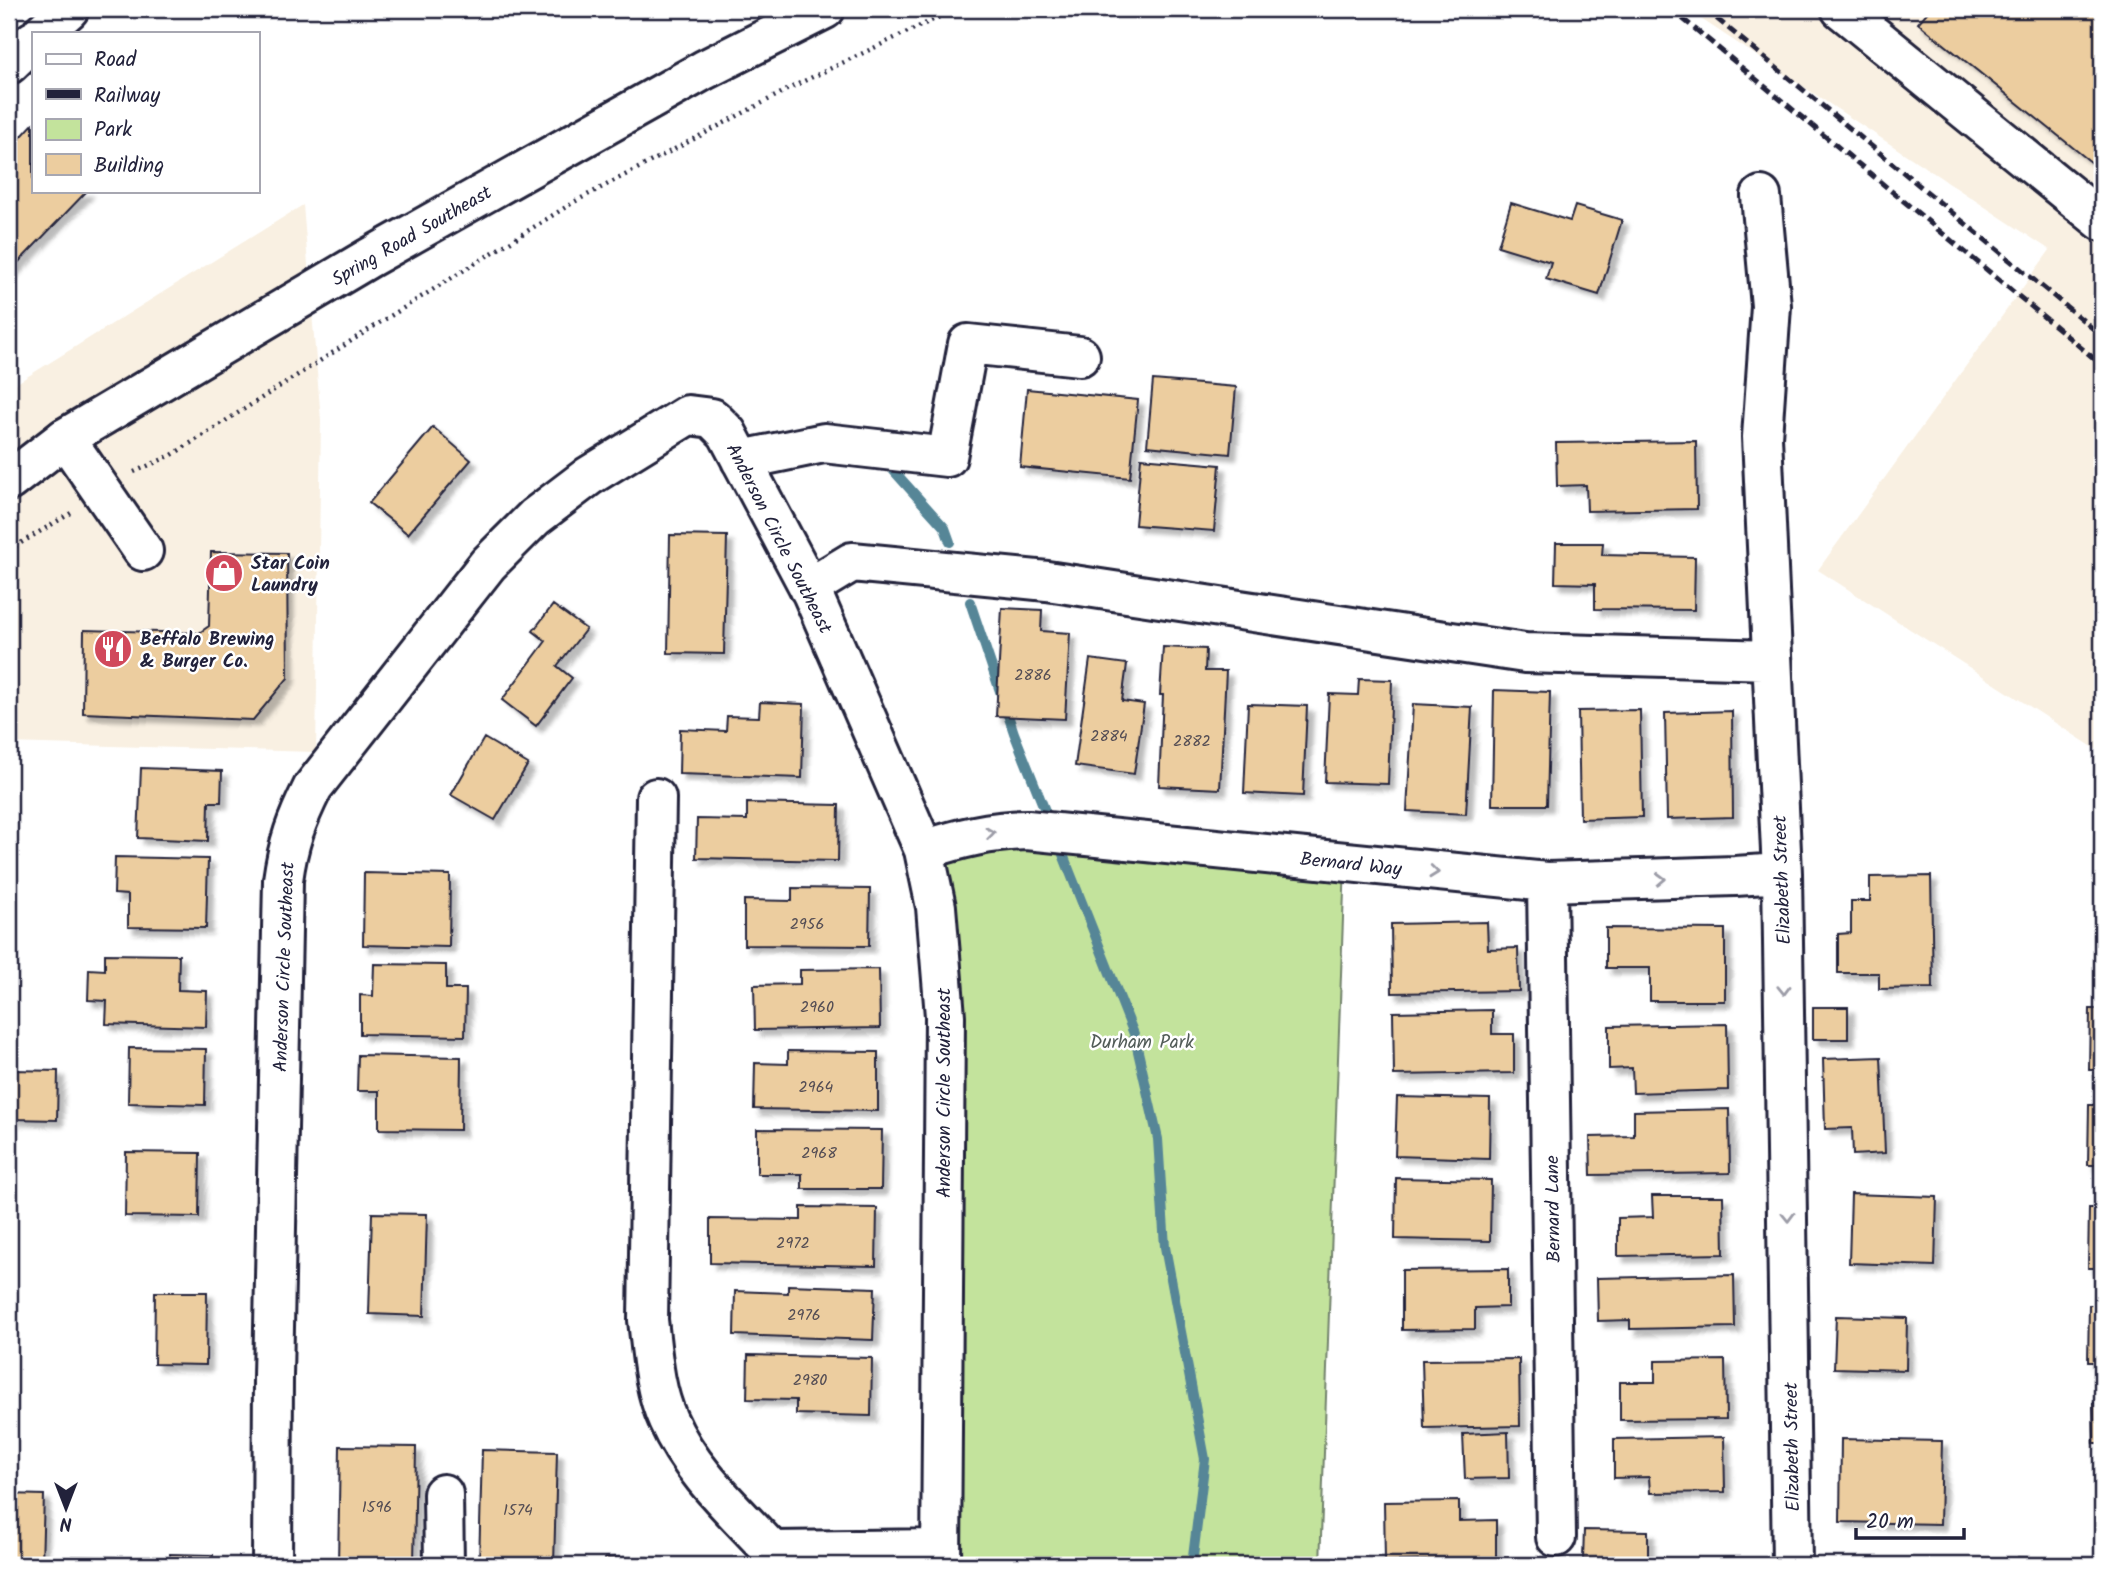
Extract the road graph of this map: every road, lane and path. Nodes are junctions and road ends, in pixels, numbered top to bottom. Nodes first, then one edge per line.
1 (68, 9) edge
2 (825, 9) edge
3 (956, 9) edge
4 (1846, 10) edge
5 (43, 32) edge
6 (32, 42) edge
7 (9, 64) edge
8 (1761, 196) dead end
9 (2102, 221) edge
10 (1080, 356) dead end
11 (65, 438) junction
12 (741, 460) junction
13 (9, 481) edge
14 (104, 492) junction
15 (9, 550) edge
16 (143, 551) dead end
17 (809, 588) junction
18 (1772, 660) junction
19 (656, 798) dead end
20 (924, 850) junction
21 (1782, 873) junction
22 (1547, 882) junction
23 (443, 1494) dead end
24 (1556, 1537) dead end
25 (941, 1557) edge
26 (272, 1565) edge
27 (444, 1565) edge
28 (1792, 1565) edge

1 - 5 street
2 - 11 street, Spring Road Southeast
3 - 14 path
4 - 9 street
6 - 7 street
8 - 18 street, Elizabeth Street
10 - 12 street
11 - 13 street, Spring Road Southeast
11 - 14 street
12 - 17 street, Anderson Circle Southeast
12 - 26 street, Anderson Circle Southeast
14 - 15 path
14 - 16 street
17 - 18 street
17 - 20 street, Anderson Circle Southeast
18 - 21 street, Elizabeth Street
19 - 25 street
20 -> 22 street, Bernard Way
20 - 25 street, Anderson Circle Southeast
22 -> 21 street, Bernard Way
21 -> 28 street, Elizabeth Street
22 - 24 street, Bernard Lane
23 - 27 street

